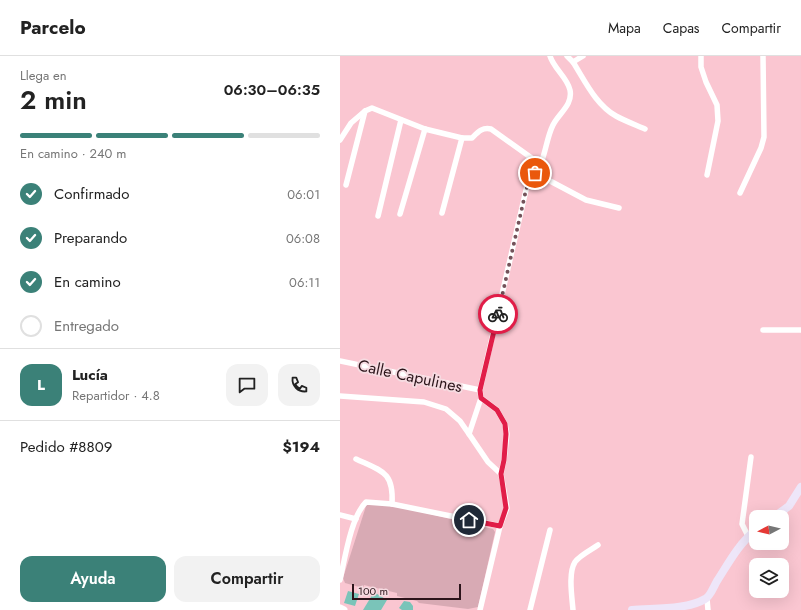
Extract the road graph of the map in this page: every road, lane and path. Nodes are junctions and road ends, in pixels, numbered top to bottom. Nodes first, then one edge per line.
1 (550, 56) edge
2 (567, 56) edge
3 (583, 56) edge
4 (701, 56) edge
5 (764, 56) edge
6 (573, 62) junction
7 (365, 111) junction
8 (401, 120) junction
9 (425, 129) junction
10 (645, 129) dead end
11 (462, 138) junction
12 (340, 140) edge
13 (540, 164) junction
14 (535, 173) junction
15 (707, 175) dead end
16 (346, 185) dead end
17 (740, 193) dead end
18 (619, 208) dead end
19 (442, 213) dead end
20 (400, 214) dead end
21 (378, 216) dead end
22 (763, 330) dead end
23 (801, 330) edge
24 (340, 361) edge
25 (480, 390) junction
26 (340, 396) edge
27 (481, 398) junction
28 (469, 434) junction
29 (751, 457) dead end
30 (356, 459) dead end
31 (501, 474) junction
32 (801, 487) edge
33 (392, 504) junction
34 (783, 510) edge
35 (340, 515) edge
36 (356, 519) junction
37 (500, 526) junction
38 (550, 530) dead end
39 (748, 536) joint
40 (598, 545) dead end
41 (340, 580) edge
42 (707, 599) junction
43 (340, 608) edge
44 (344, 610) edge
45 (480, 610) edge
46 (530, 610) edge
47 (573, 610) edge
48 (632, 610) edge
49 (708, 610) edge

1 - 13 street, Calle Capulines
2 - 6 street
3 - 6 street
4 - 15 street
5 - 17 street
6 - 10 street
7 - 8 street
7 - 12 street
7 - 16 street
8 - 9 street
8 - 21 street
9 - 11 street
9 - 20 street
11 - 13 street
11 - 19 street
13 - 14 street, Calle Capulines
14 - 18 street
14 - 25 street, Calle Capulines
22 - 23 street
24 - 25 street, Calle Capulines
25 - 27 street, Calle Capulines
26 - 28 street
27 - 28 street
27 - 31 street, Calle Capulines
28 - 31 street
29 - 39 street
30 - 33 street
31 - 37 street, Calle Capulines
32 - 34 main road
33 - 36 street
33 - 37 street
35 - 36 street
36 - 41 street
37 - 45 street, Calle Capulines
38 - 46 street
39 - 42 main road
40 - 47 street
42 - 48 main road
42 - 49 street
43 - 44 street

